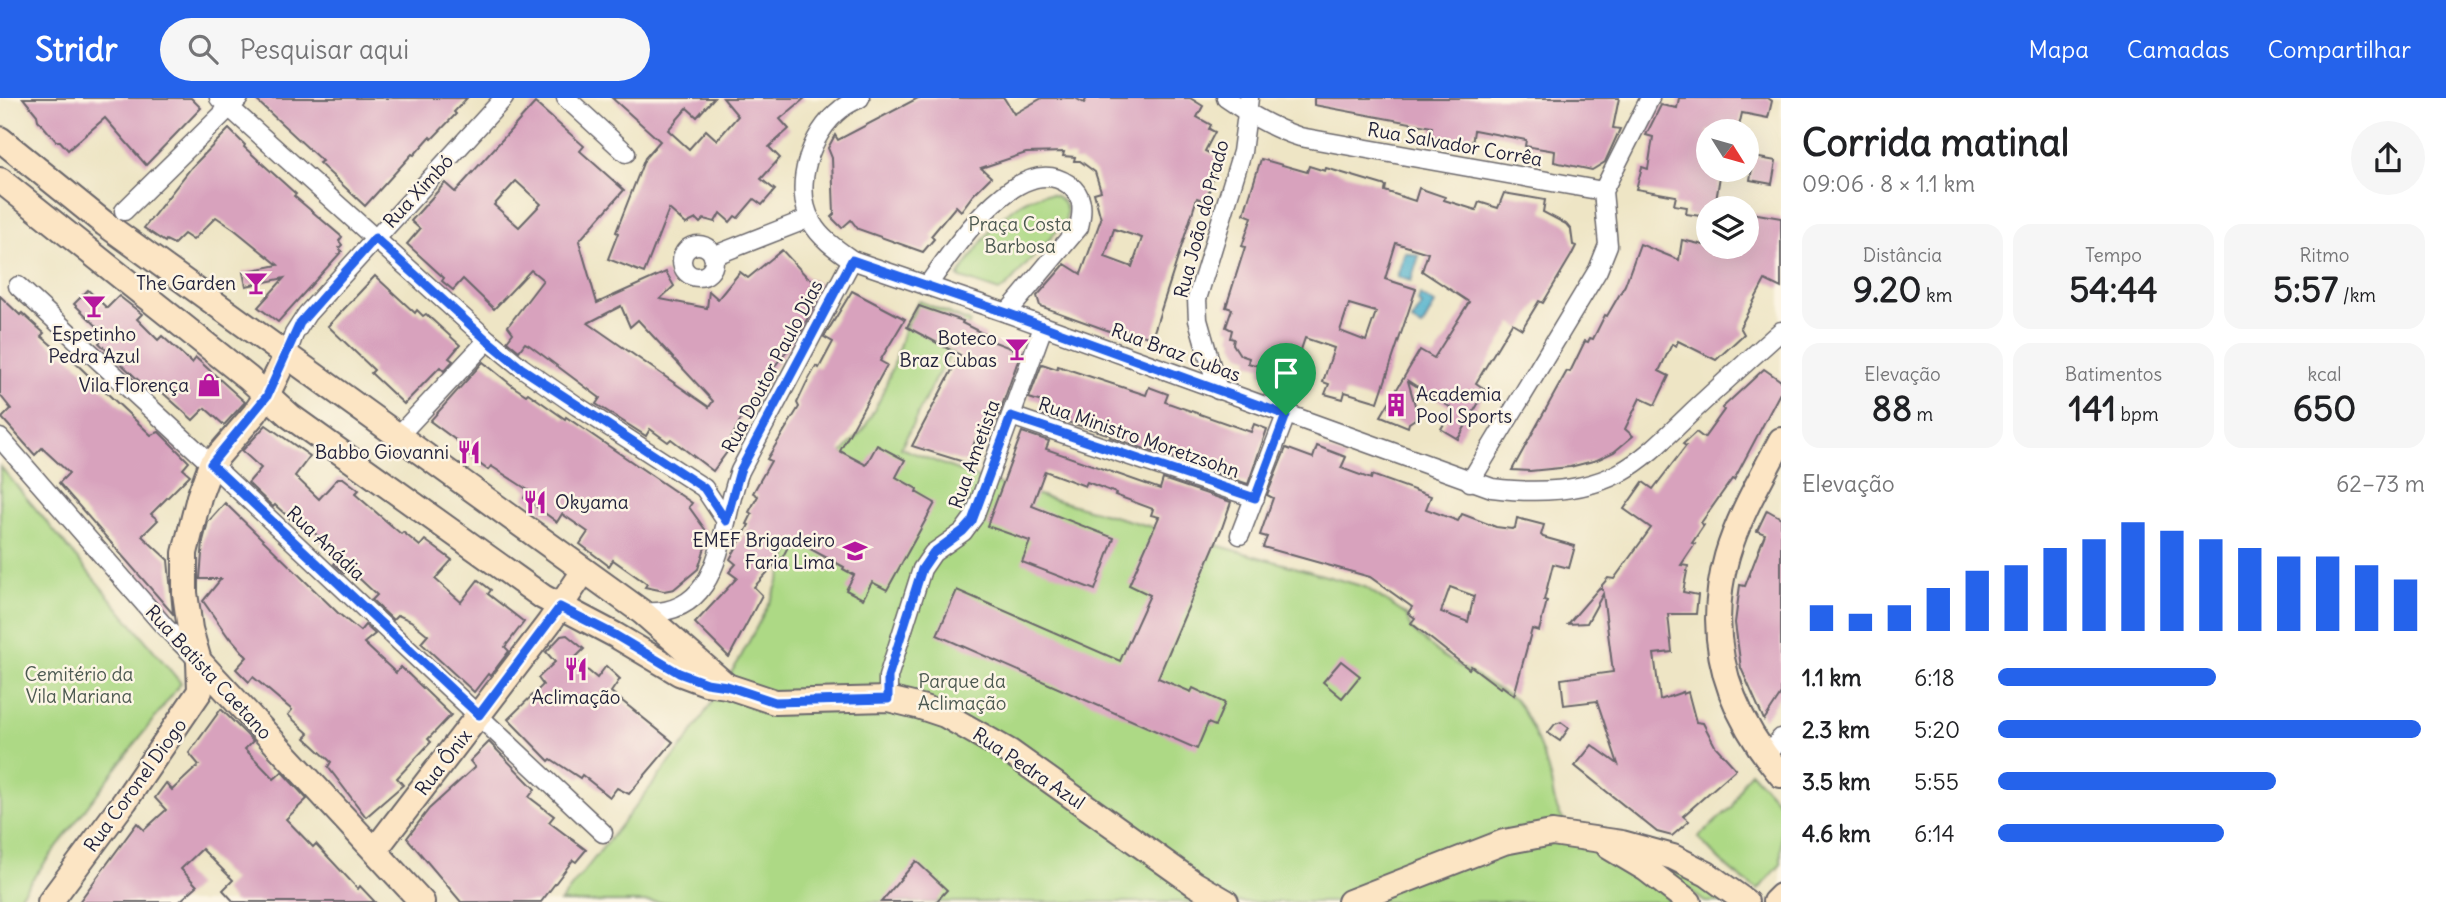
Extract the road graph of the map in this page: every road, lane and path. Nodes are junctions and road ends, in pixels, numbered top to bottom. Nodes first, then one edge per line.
1 (504, 98) edge
2 (566, 98) edge
3 (860, 98) edge
4 (1226, 98) edge
5 (1650, 98) edge
6 (229, 101) edge
7 (1248, 106) edge
8 (0, 139) edge
9 (626, 152) dead end
10 (0, 180) edge
11 (1603, 191) junction
12 (124, 211) dead end
13 (810, 218) junction
14 (375, 238) junction
15 (713, 256) dead end
16 (852, 260) junction
17 (18, 286) dead end
18 (927, 286) junction
19 (1007, 313) junction
20 (1043, 327) junction
21 (1781, 331) edge
22 (488, 341) junction
23 (287, 354) junction
24 (1218, 390) junction
25 (267, 396) junction
26 (1286, 415) junction
27 (1011, 416) junction
28 (399, 435) junction
29 (0, 438) edge
30 (1781, 440) edge
31 (211, 464) junction
32 (1471, 482) junction
33 (1255, 498) junction
34 (726, 521) junction
35 (1240, 535) dead end
36 (584, 571) junction
37 (560, 607) junction
38 (642, 612) junction
39 (199, 661) junction
40 (727, 686) junction
41 (888, 699) junction
42 (479, 715) junction
43 (1776, 756) edge
44 (603, 833) dead end
45 (1595, 839) junction
46 (375, 850) junction
47 (1781, 896) edge
48 (50, 902) edge
49 (422, 902) edge
50 (1226, 902) edge
51 (1350, 902) edge
52 (1689, 902) edge
53 (1746, 902) edge
54 (1775, 902) edge

1 - 14 street, Rua Ximbó
2 - 9 street
3 - 13 street
4 - 7 street, Rua Salvador Corrêa
5 - 11 street
6 - 12 street
6 - 14 street
7 - 11 street, Rua Salvador Corrêa
7 - 24 street, Rua João do Prado
8 - 23 street
10 - 25 street, Rua Pedra Azul
11 - 32 street
13 - 15 street
13 - 16 street, Rua Braz Cubas
14 - 22 street
14 - 23 street, Rua Ximbó
16 - 18 street, Rua Braz Cubas
16 - 34 street, Rua Doutor Paulo Dias
17 - 31 street, Rua Anádia
18 - 19 street, Rua Braz Cubas
18 - 19 street
19 - 20 street, Rua Braz Cubas
20 - 24 street, Rua Braz Cubas
20 - 27 street, Rua Ametista
21 - 32 street, Rua Braz Cubas
22 - 28 street
22 - 34 street
23 - 25 street, Rua Ximbó
23 - 28 street
24 - 26 street, Rua Braz Cubas
25 - 31 street, Rua Ximbó
25 - 37 street, Rua Pedra Azul
26 - 32 street, Rua Braz Cubas
26 - 33 street
27 - 33 street, Rua Ministro Moretzsohn
27 - 41 street, Rua Ametista
28 - 36 street
29 - 39 street, Rua Batista Caetano
30 - 43 street
31 - 39 street, Rua Ximbó
31 - 42 street, Rua Anádia
33 - 35 street
34 - 38 street, Rua Doutor Paulo Dias
36 - 37 street, Rua Ônix
36 - 38 street
37 - 40 street, Rua Pedra Azul
37 - 42 street, Rua Ônix
38 - 40 street
39 - 46 street, Rua Batista Caetano
39 - 48 street, Rua Coronel Diogo
40 - 41 street, Rua Pedra Azul
41 - 50 street, Rua Pedra Azul
42 - 44 street, Rua Anádia
42 - 46 street, Rua Ônix
45 - 51 street
45 - 52 street
45 - 53 street
46 - 49 street, Rua Batista Caetano
47 - 54 street

